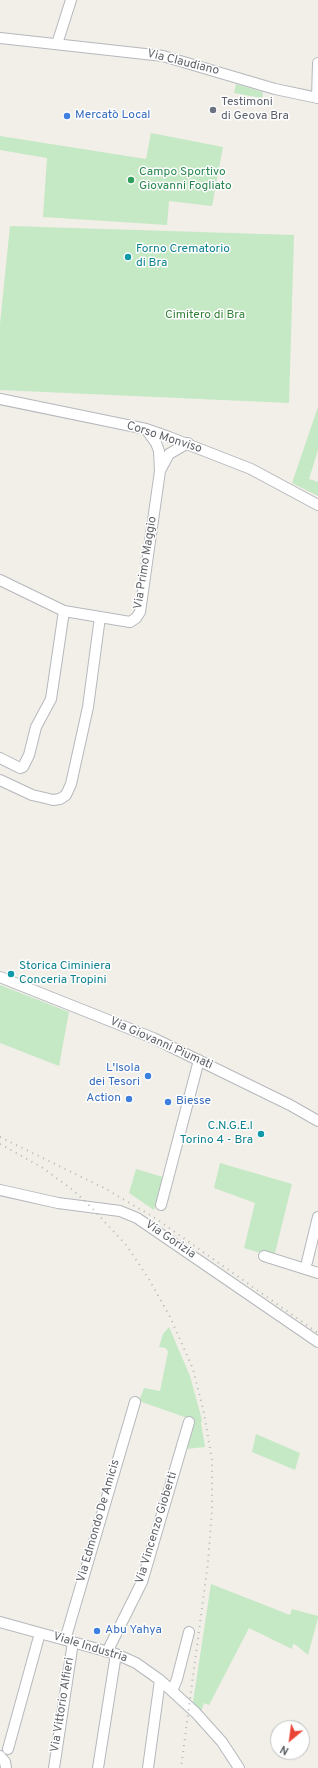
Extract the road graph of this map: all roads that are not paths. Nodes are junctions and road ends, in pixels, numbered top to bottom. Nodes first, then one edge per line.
1 (71, 0) edge
2 (0, 38) edge
3 (57, 44) junction
4 (318, 63) edge
5 (317, 98) edge
6 (0, 399) edge
7 (146, 430) junction
8 (169, 437) junction
9 (188, 444) junction
10 (159, 451) junction
11 (169, 454) junction
12 (160, 471) junction
13 (318, 504) edge
14 (0, 580) edge
15 (64, 611) junction
16 (100, 617) junction
17 (0, 758) edge
18 (0, 780) edge
19 (0, 977) edge
20 (199, 1060) junction
21 (318, 1121) edge
22 (0, 1190) edge
23 (161, 1205) dead end
24 (318, 1217) edge
25 (264, 1256) dead end
26 (307, 1262) dead end
27 (318, 1273) edge
28 (318, 1342) edge
29 (135, 1402) dead end
30 (189, 1422) dead end
31 (0, 1622) edge
32 (189, 1632) dead end
33 (40, 1633) junction
34 (69, 1641) junction
35 (111, 1653) junction
36 (160, 1680) junction
37 (172, 1691) junction
38 (8, 1750) dead end
39 (0, 1756) edge
40 (6, 1768) edge
41 (54, 1768) edge
42 (98, 1768) edge
43 (148, 1768) edge
44 (239, 1768) edge

1 - 3 street
2 - 3 street, Via Claudiano
3 - 5 street, Via Claudiano
4 - 5 street
6 - 7 street, Corso Monviso
7 - 8 street, Corso Monviso
7 - 10 street, Via Primo Maggio
8 - 9 street, Corso Monviso
8 - 10 street
8 - 11 street, Via Primo Maggio
9 - 11 street
9 - 13 street, Corso Monviso
10 - 12 street, Via Primo Maggio
11 - 12 street, Via Primo Maggio
12 - 16 street, Via Primo Maggio
14 - 15 street, Via Primo Maggio
15 - 16 street, Via Primo Maggio
15 - 17 street
16 - 18 street
19 - 20 street, Via Giovanni Piumati
20 - 21 street, Via Giovanni Piumati
20 - 23 street
22 - 28 street, Via Gorizia
24 - 26 street
25 - 27 street
29 - 34 street, Via Edmondo De Amicis
30 - 35 street, Via Vincenzo Gioberti
31 - 33 street, Viale Industria
32 - 37 street
33 - 34 street, Viale Industria
33 - 38 street
34 - 35 street, Viale Industria
34 - 41 street, Via Vittorio Alfieri
35 - 36 street, Viale Industria
35 - 42 street, Via Vincenzo Gioberti
36 - 37 street, Viale Industria
36 - 43 street
37 - 44 street, Viale Industria
39 - 40 street

